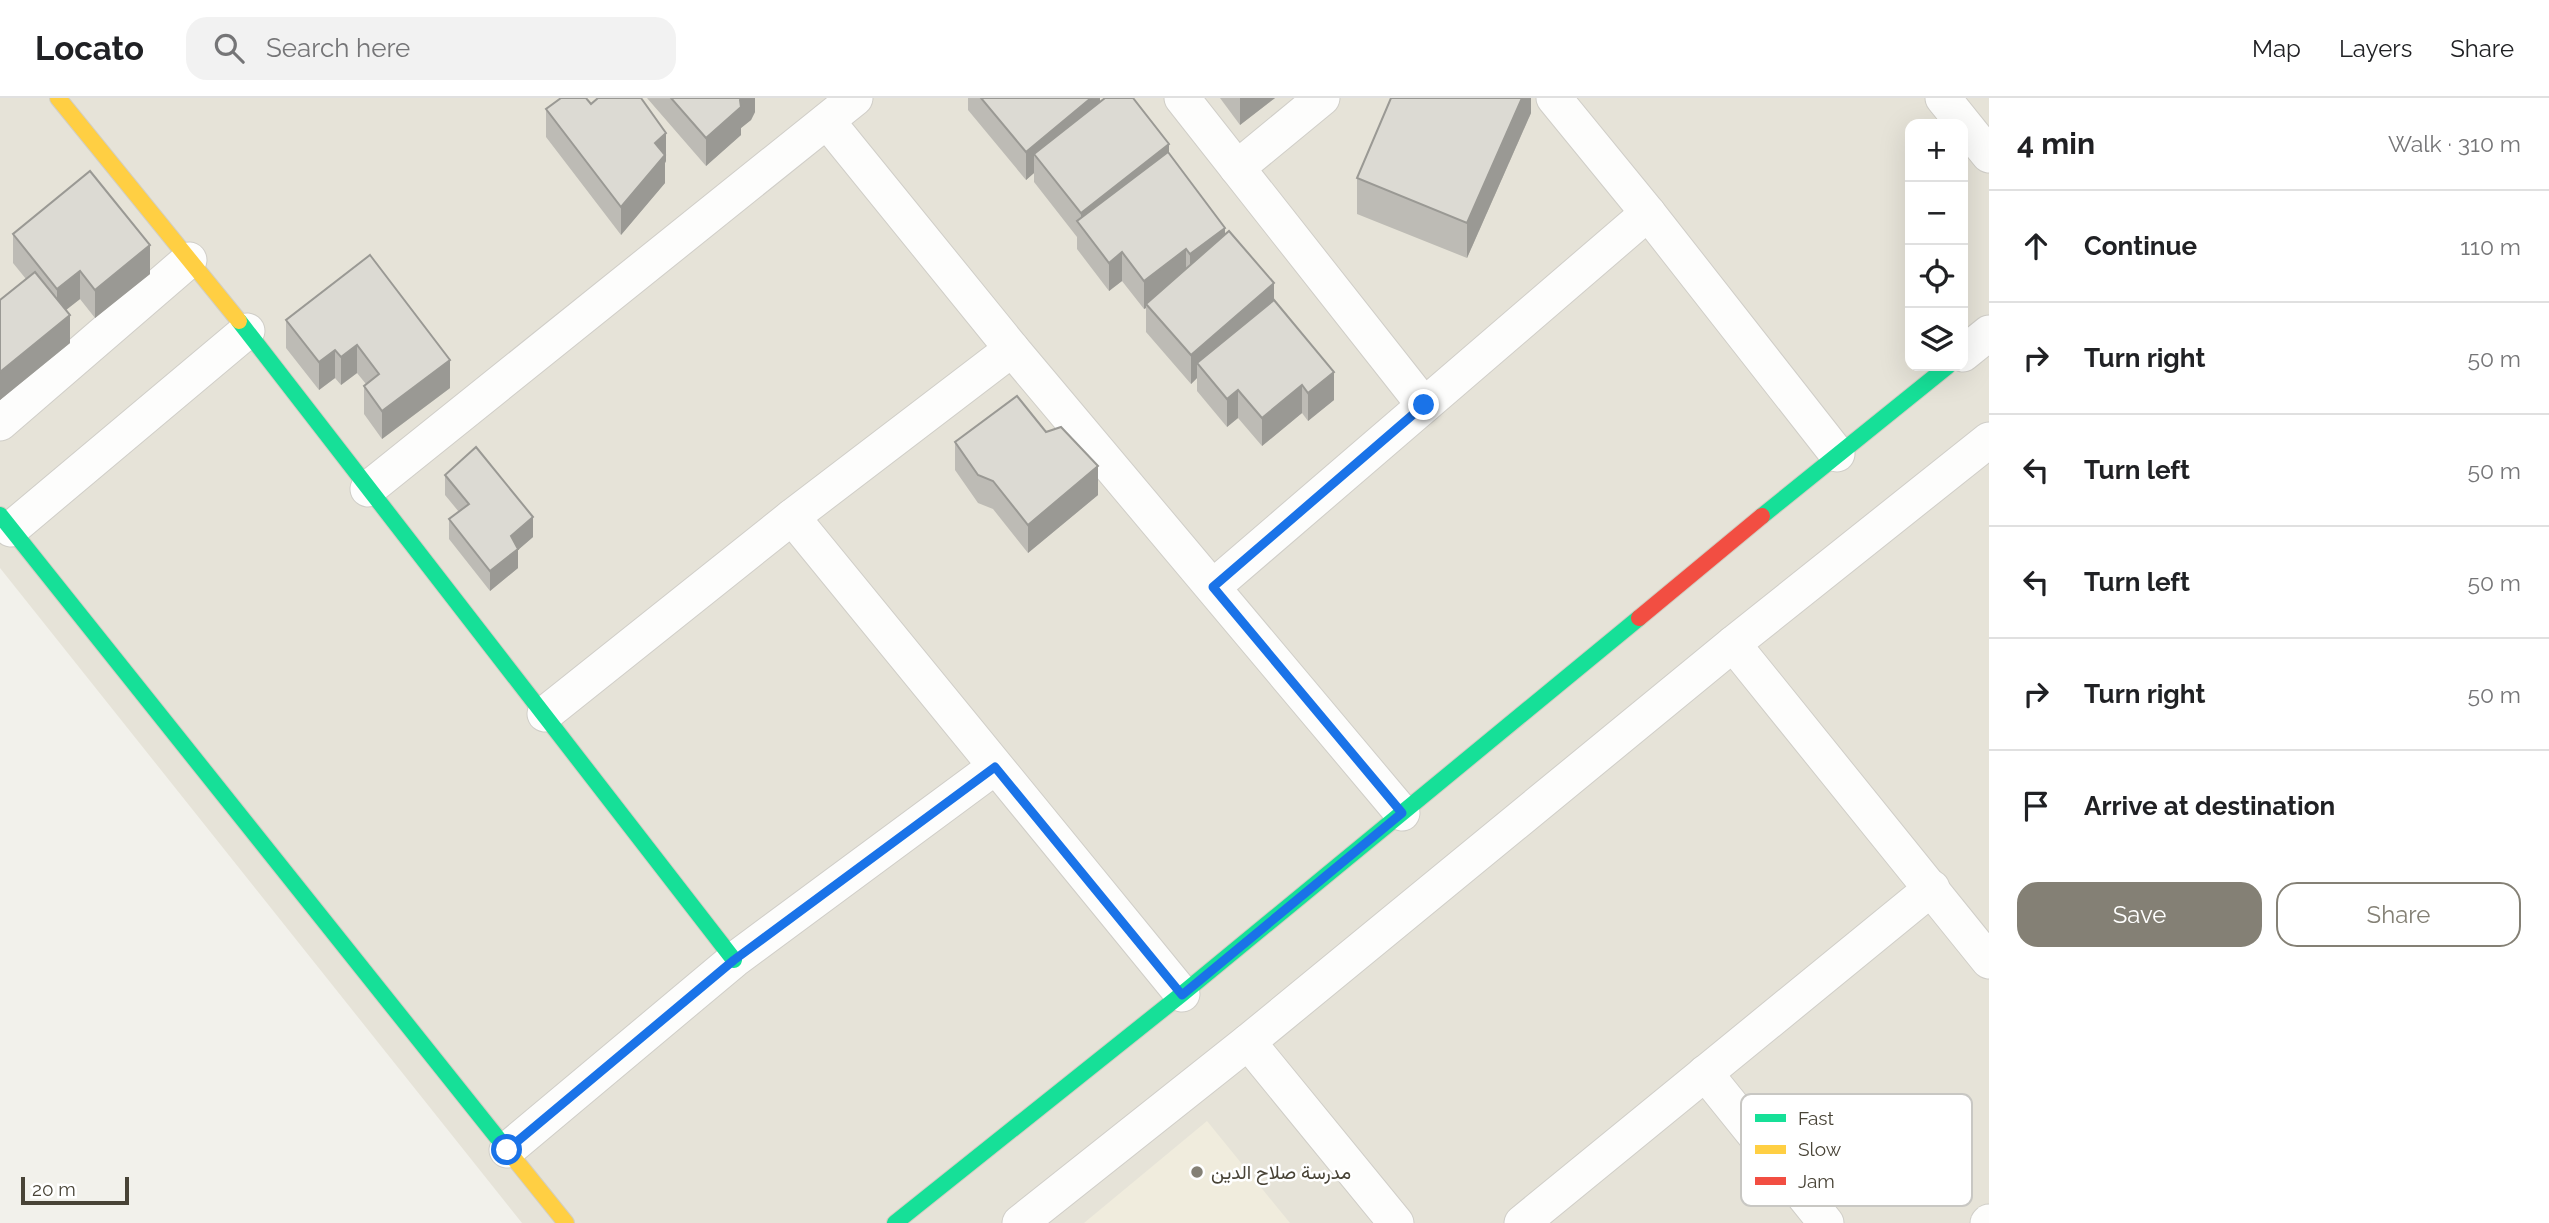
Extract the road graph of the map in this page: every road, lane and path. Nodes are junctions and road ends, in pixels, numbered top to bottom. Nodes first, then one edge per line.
1 (855, 98) edge
2 (1182, 98) edge
3 (1322, 98) edge
4 (1554, 98) edge
5 (1943, 98) edge
6 (61, 99) edge
7 (827, 121) junction
8 (1989, 155) edge
9 (1237, 168) junction
10 (1648, 213) junction
11 (189, 260) junction
12 (247, 331) junction
13 (1989, 333) edge
14 (1012, 349) junction
15 (1968, 350) edge
16 (1942, 371) edge
17 (1424, 405) junction
18 (0, 422) edge
19 (1989, 441) edge
20 (1837, 454) junction
21 (368, 489) junction
22 (792, 517) junction
23 (6, 522) edge
24 (1213, 587) junction
25 (1732, 644) junction
26 (545, 714) junction
27 (995, 767) junction
28 (1402, 813) junction
29 (1932, 888) junction
30 (734, 960) junction
31 (1989, 961) edge
32 (1182, 995) junction
33 (1248, 1042) junction
34 (1705, 1073) junction
35 (1741, 1118) edge
36 (507, 1150) junction
37 (1812, 1206) edge
38 (566, 1223) edge
39 (895, 1223) edge
40 (1020, 1223) edge
41 (1396, 1223) edge
42 (1522, 1223) edge
43 (1826, 1223) edge

1 - 7 street
2 - 9 street
3 - 9 street
4 - 10 street
5 - 8 street
6 - 11 street
7 - 14 street
7 - 21 street
9 - 17 street
10 - 17 street
10 - 20 street
11 - 12 street
11 - 18 street
12 - 21 street
12 - 23 street
13 - 15 street
14 - 22 street
14 - 24 street
16 - 20 street
17 - 24 street
19 - 25 street
20 - 28 street
21 - 26 street
22 - 26 street
22 - 27 street
23 - 36 street
24 - 28 street
25 - 29 street
25 - 33 street
26 - 30 street
27 - 30 street
27 - 32 street
28 - 32 street
29 - 31 street
29 - 34 street
30 - 36 street
32 - 39 street
33 - 40 street
33 - 41 street
34 - 35 street
34 - 42 street
36 - 38 street
37 - 43 street

